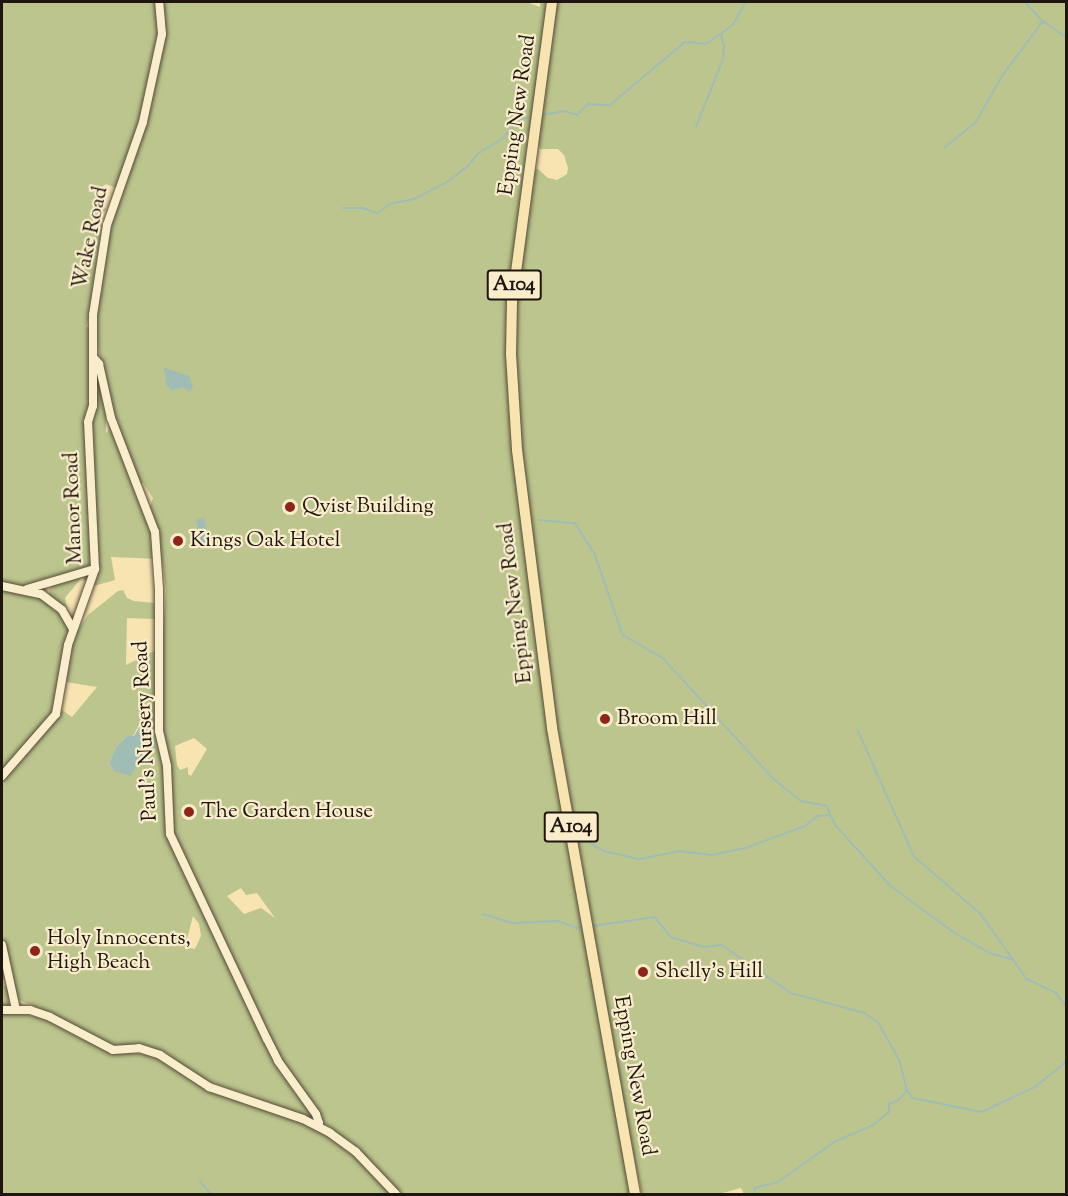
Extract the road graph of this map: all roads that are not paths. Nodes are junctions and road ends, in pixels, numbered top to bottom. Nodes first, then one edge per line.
1 (159, 2) edge
2 (552, 2) edge
3 (93, 358) junction
4 (135, 480) joint
5 (95, 570) junction
6 (2, 586) edge
7 (27, 590) junction
8 (73, 628) junction
9 (2, 776) edge
10 (2, 945) edge
11 (2, 1010) edge
12 (16, 1010) junction
13 (318, 1126) junction
14 (396, 1194) edge
15 (635, 1194) edge

1 - 3 street, Wake Road
2 - 15 main road, Epping New Road / A104
3 - 4 street, Wake Road
3 - 5 street, Manor Road
4 - 13 street, Paul's Nursery Road
5 - 7 street
5 - 8 street, Manor Road
6 - 7 street
7 - 8 street
8 - 9 street, Manor Road
10 - 12 street
11 - 12 street
12 - 13 street
13 - 14 street

